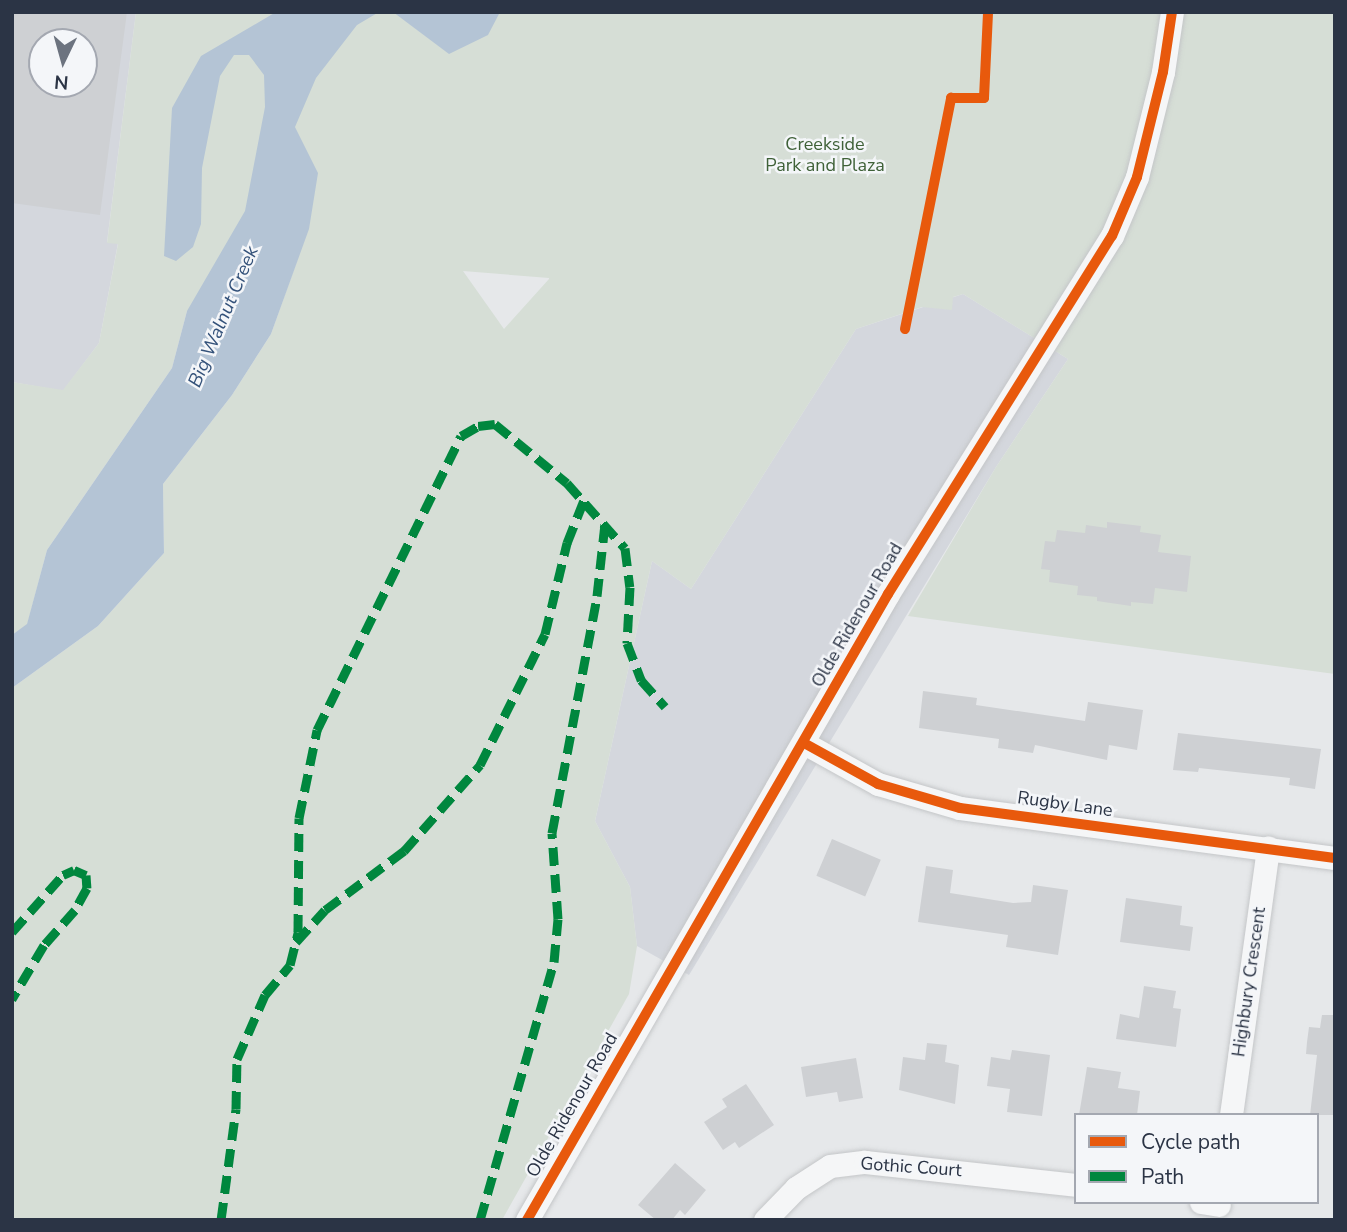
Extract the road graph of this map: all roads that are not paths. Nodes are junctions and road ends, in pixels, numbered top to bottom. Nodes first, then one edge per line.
1 (1172, 12) edge
2 (804, 743) junction
3 (1268, 848) junction
4 (1335, 858) edge
5 (1231, 1113) edge
6 (1074, 1185) edge
7 (527, 1220) edge
8 (765, 1220) edge

1 - 2 street, Olde Ridenour Road
2 - 3 street, Rugby Lane
2 - 7 street, Olde Ridenour Road
3 - 4 street, Rugby Lane
3 - 5 street, Highbury Crescent
6 - 8 street, Gothic Court

